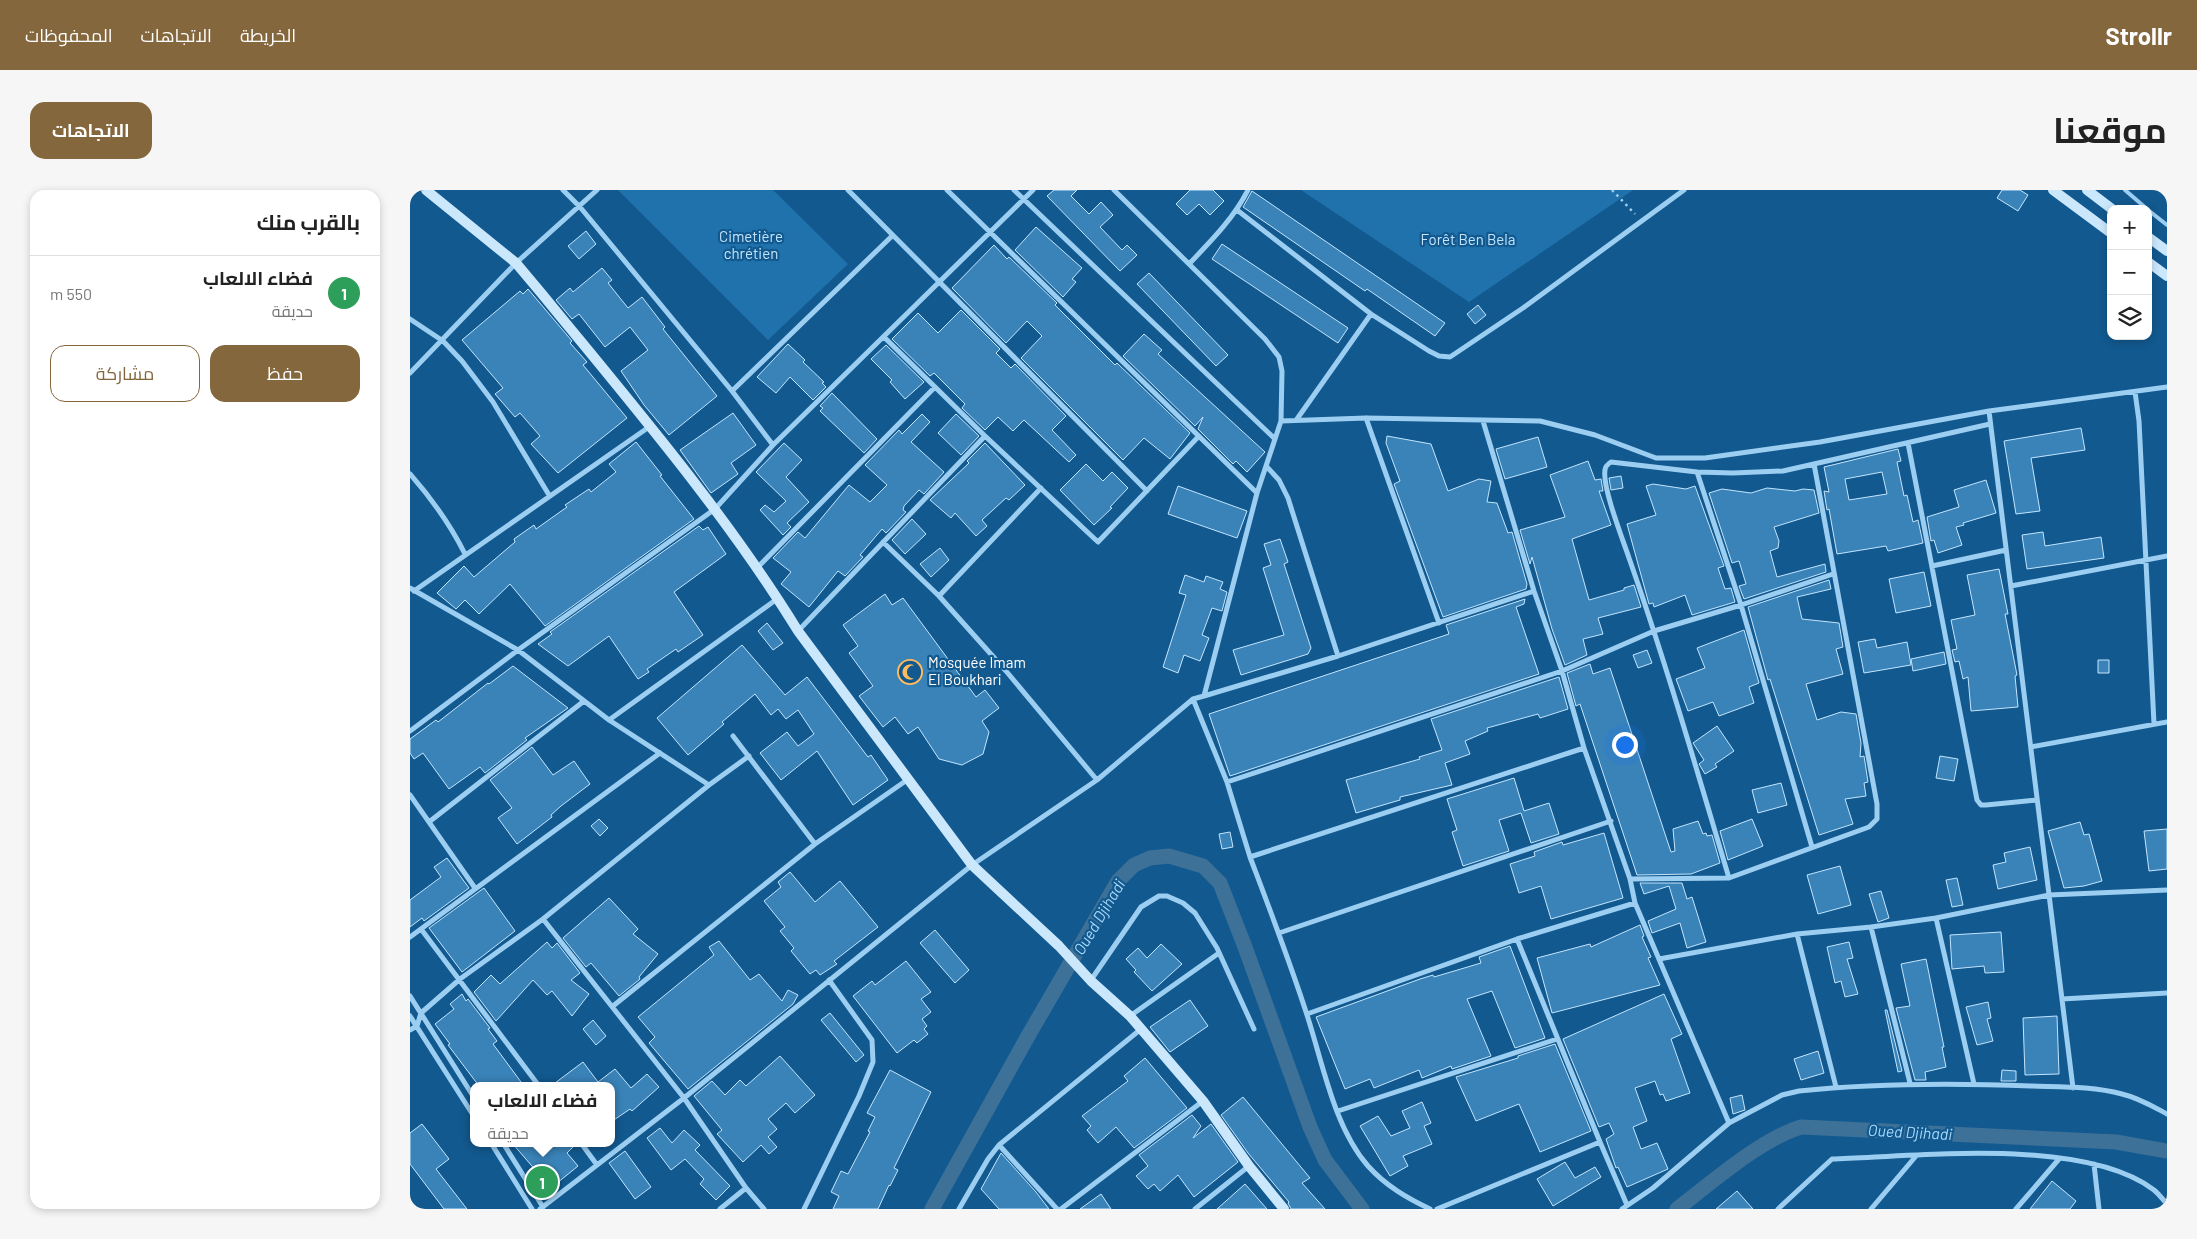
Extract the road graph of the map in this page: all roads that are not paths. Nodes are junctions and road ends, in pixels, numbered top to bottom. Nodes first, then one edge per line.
1 (426, 190) edge
2 (562, 190) edge
3 (597, 190) edge
4 (848, 190) edge
5 (946, 190) edge
6 (1014, 190) edge
7 (1034, 190) edge
8 (1114, 190) edge
9 (1248, 190) edge
10 (1684, 190) edge
11 (2053, 190) edge
12 (2087, 190) edge
13 (2125, 190) edge
14 (1023, 200) junction
15 (2107, 205) edge
16 (2143, 205) edge
17 (580, 207) junction
18 (1237, 210) junction
19 (2152, 212) edge
20 (2167, 225) edge
21 (2107, 231) edge
22 (990, 234) junction
23 (892, 236) junction
24 (2152, 240) edge
25 (2167, 251) edge
26 (516, 263) junction
27 (1189, 264) junction
28 (2152, 265) edge
29 (2167, 276) edge
30 (939, 284) junction
31 (1371, 314) junction
32 (410, 320) edge
33 (884, 336) junction
34 (442, 341) junction
35 (410, 373) edge
36 (2167, 386) edge
37 (935, 387) junction
38 (732, 391) junction
39 (2135, 392) junction
40 (1989, 411) junction
41 (1366, 418) junction
42 (1297, 419) junction
43 (1281, 421) junction
44 (1483, 421) junction
45 (1990, 424) junction
46 (650, 427) junction
47 (985, 436) junction
48 (1199, 436) junction
49 (1274, 438) junction
50 (1908, 443) junction
51 (774, 445) junction
52 (1814, 464) junction
53 (1267, 467) junction
54 (1697, 472) junction
55 (410, 474) edge
56 (1041, 488) junction
57 (1147, 491) junction
58 (1257, 493) junction
59 (550, 495) junction
60 (715, 510) junction
61 (884, 542) junction
62 (2006, 550) junction
63 (465, 554) junction
64 (2167, 556) edge
65 (2145, 561) junction
66 (1932, 566) junction
67 (756, 568) junction
68 (1833, 574) junction
69 (2011, 586) junction
70 (412, 589) edge
71 (1534, 591) junction
72 (939, 596) junction
73 (778, 599) junction
74 (1741, 605) junction
75 (1438, 623) junction
76 (798, 631) junction
77 (1654, 631) junction
78 (518, 650) junction
79 (1338, 656) junction
80 (1562, 671) junction
81 (1204, 696) junction
82 (1192, 699) junction
83 (584, 701) junction
84 (610, 720) junction
85 (2167, 722) edge
86 (2154, 724) junction
87 (410, 731) edge
88 (733, 736) dead end
89 (2031, 747) junction
90 (1584, 748) junction
91 (660, 753) junction
92 (748, 756) junction
93 (907, 780) junction
94 (1097, 780) junction
95 (1228, 782) junction
96 (709, 785) junction
97 (410, 795) edge
98 (2037, 800) junction
99 (1611, 821) junction
100 (429, 822) junction
101 (815, 844) junction
102 (1812, 847) junction
103 (1250, 857) junction
104 (972, 865) junction
105 (1729, 878) junction
106 (1630, 879) junction
107 (475, 888) junction
108 (2167, 890) edge
109 (2049, 895) junction
110 (1636, 903) junction
111 (1936, 918) junction
112 (544, 919) junction
113 (1871, 927) junction
114 (421, 929) junction
115 (1279, 933) junction
116 (1797, 934) junction
117 (410, 937) edge
118 (1517, 939) junction
119 (1219, 953) junction
120 (1660, 959) junction
121 (460, 979) junction
122 (829, 980) junction
123 (1091, 981) junction
124 (2167, 993) edge
125 (410, 996) edge
126 (2062, 999) junction
127 (613, 1006) junction
128 (421, 1013) junction
129 (1306, 1014) junction
130 (410, 1016) edge
131 (1130, 1016) junction
132 (417, 1026) junction
133 (1142, 1029) junction
134 (1254, 1029) dead end
135 (410, 1030) edge
136 (1557, 1039) junction
137 (536, 1082) edge
138 (1910, 1083) junction
139 (1974, 1084) junction
140 (1836, 1087) junction
141 (2073, 1088) junction
142 (470, 1091) edge
143 (684, 1098) junction
144 (1203, 1102) junction
145 (470, 1110) edge
146 (1338, 1112) junction
147 (2167, 1114) edge
148 (1729, 1123) junction
149 (1600, 1142) junction
150 (999, 1144) junction
151 (493, 1147) edge
152 (505, 1147) edge
153 (584, 1147) edge
154 (1916, 1156) junction
155 (2059, 1158) junction
156 (2094, 1164) junction
157 (597, 1165) junction
158 (1249, 1166) junction
159 (746, 1188) junction
160 (2167, 1204) edge
161 (1625, 1207) edge
162 (542, 1208) edge
163 (532, 1209) edge
164 (720, 1209) edge
165 (764, 1209) edge
166 (804, 1209) edge
167 (959, 1209) edge
168 (1059, 1209) edge
169 (1195, 1209) edge
170 (1284, 1209) edge
171 (1430, 1209) edge
172 (1437, 1209) edge
173 (1778, 1209) edge
174 (1871, 1209) edge
175 (2016, 1209) edge
176 (2100, 1209) edge

1 - 26 street
2 - 17 street
3 - 17 street
4 - 23 street
5 - 22 street
6 - 14 street
7 - 14 street
8 - 27 street
9 - 18 street
10 - 31 street
11 - 21 street
12 - 15 street
13 - 16 lane
14 - 22 street
14 - 49 street
17 - 26 street
17 - 38 street
18 - 27 street
18 - 31 street
19 - 20 lane
22 - 30 street
22 - 48 street
23 - 30 street
23 - 38 street
24 - 25 street
26 - 34 street
26 - 46 street
27 - 43 street
28 - 29 street
30 - 33 street
30 - 57 street
31 - 42 street
32 - 34 street
33 - 37 street
33 - 51 street
34 - 35 street
34 - 59 street
36 - 39 street
37 - 47 street
37 - 67 street
38 - 51 street
39 - 40 street
39 - 65 street
40 - 44 street
40 - 45 street
41 - 42 street
41 - 44 street
41 - 75 street
42 - 43 street
43 - 49 street
44 - 71 street
45 - 50 street
45 - 62 street
46 - 59 street
46 - 60 street
47 - 56 street
47 - 61 street
48 - 57 street
48 - 58 street
49 - 53 street
50 - 52 street
50 - 66 street
51 - 60 street
52 - 54 street
52 - 68 street
53 - 58 street
53 - 79 street
54 - 74 street
54 - 77 street
55 - 63 street
56 - 57 street
56 - 72 street
58 - 81 street
59 - 63 street
60 - 67 street
60 - 78 street
61 - 72 street
61 - 76 street
62 - 66 street
62 - 69 street
63 - 70 street
64 - 65 street
65 - 69 street
65 - 86 street
66 - 98 street
67 - 73 street
68 - 74 street
68 - 102 street
69 - 89 street
70 - 78 street
71 - 75 street
71 - 80 street
72 - 94 street
73 - 76 street
73 - 84 street
74 - 77 street
74 - 102 street
75 - 79 street
76 - 93 street
77 - 80 street
77 - 105 street
78 - 83 street
78 - 87 street
79 - 81 street
80 - 90 street
80 - 95 street
81 - 82 street
82 - 94 street
82 - 95 street
83 - 84 street
83 - 100 street
84 - 91 street
85 - 86 street
86 - 89 street
88 - 92 street
89 - 98 street
90 - 99 street
90 - 103 street
91 - 96 street
91 - 107 street
92 - 96 street
92 - 101 street
93 - 101 street
93 - 104 street
94 - 104 street
95 - 103 street
96 - 112 street
97 - 100 street
98 - 109 street
99 - 106 street
99 - 115 street
100 - 107 street
101 - 127 street
102 - 105 street
103 - 115 street
104 - 122 street
104 - 123 street
105 - 106 street
106 - 110 street
107 - 114 street
108 - 109 street
109 - 111 street
109 - 126 street
110 - 118 street
110 - 120 street
111 - 113 street
111 - 139 street
112 - 121 street
112 - 127 street
113 - 116 street
113 - 138 street
114 - 117 street
114 - 121 street
115 - 129 street
116 - 120 street
116 - 140 street
118 - 129 street
118 - 136 street
119 - 123 street
119 - 131 street
119 - 134 street
120 - 148 street
121 - 128 street
121 - 137 street
122 - 143 street
122 - 166 street
123 - 131 street
124 - 126 street
125 - 128 street
126 - 141 street
127 - 143 street
128 - 132 street
128 - 142 street
129 - 146 street
130 - 132 street
131 - 133 street
132 - 135 street
132 - 145 street
133 - 144 street
133 - 150 street
136 - 146 street
136 - 149 street
138 - 139 street
138 - 140 street
139 - 141 street
140 - 148 street
141 - 147 street
143 - 157 street
143 - 159 street
144 - 158 street
144 - 168 street
146 - 171 street
148 - 161 street
149 - 161 street
149 - 172 street
150 - 167 street
150 - 168 street
151 - 163 street
152 - 162 street
153 - 157 street
154 - 155 street
154 - 173 street
154 - 174 street
155 - 156 street
155 - 175 street
156 - 160 street
156 - 176 street
157 - 162 street
158 - 169 street
158 - 170 street
159 - 164 street
159 - 165 street

